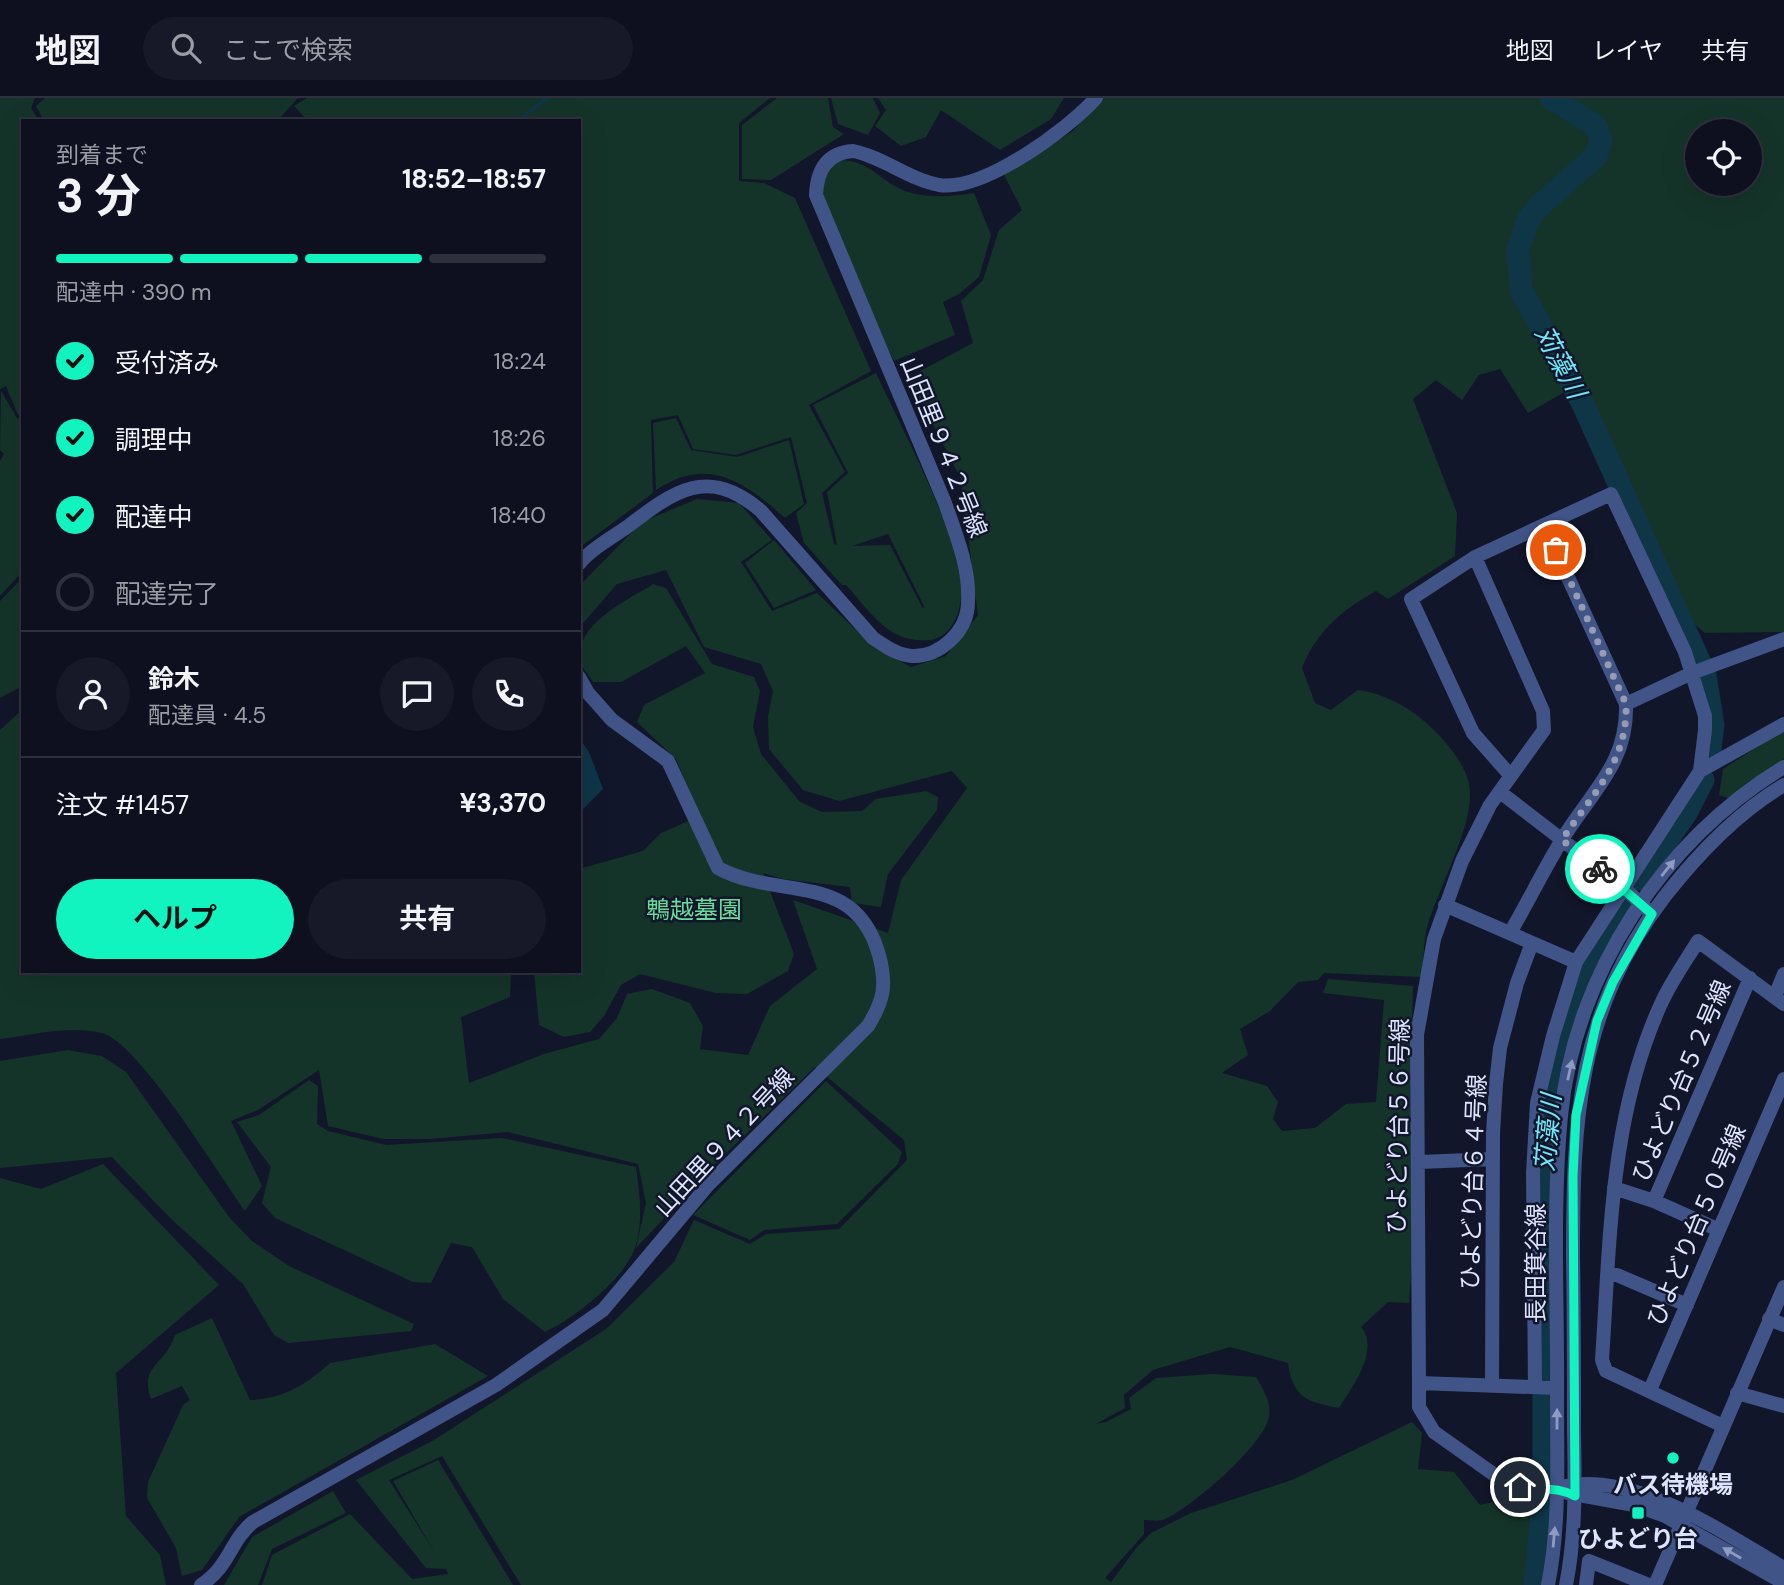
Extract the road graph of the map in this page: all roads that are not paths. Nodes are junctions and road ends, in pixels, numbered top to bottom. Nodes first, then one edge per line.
1 (1096, 98) edge
2 (1544, 525) junction
3 (1475, 557) junction
4 (581, 562) edge
5 (1784, 639) edge
6 (1692, 673) junction
7 (581, 681) edge
8 (1626, 704) junction
9 (1784, 724) edge
10 (1784, 767) edge
11 (1700, 771) junction
12 (1510, 775) junction
13 (1784, 785) edge
14 (1500, 792) junction
15 (1562, 840) junction
16 (1622, 886) junction
17 (1641, 903) junction
18 (1445, 905) junction
19 (1652, 914) junction
20 (1510, 933) junction
21 (1532, 943) junction
22 (1576, 962) junction
23 (1784, 974) edge
24 (1750, 978) junction
25 (1779, 1000) edge
26 (1784, 1079) edge
27 (1493, 1159) junction
28 (1420, 1162) junction
29 (1614, 1188) junction
30 (1654, 1201) junction
31 (1718, 1230) junction
32 (1608, 1275) junction
33 (1784, 1287) edge
34 (1686, 1305) junction
35 (1769, 1319) junction
36 (1784, 1325) edge
37 (1419, 1383) junction
38 (1492, 1385) junction
39 (1535, 1386) junction
40 (1557, 1388) junction
41 (1650, 1390) junction
42 (1737, 1394) junction
43 (1784, 1406) edge
44 (1723, 1426) junction
45 (1557, 1488) junction
46 (1575, 1490) junction
47 (1683, 1518) junction
48 (1784, 1567) edge
49 (1784, 1583) edge
50 (201, 1585) edge
51 (1548, 1585) edge
52 (1566, 1585) edge
53 (1586, 1585) edge
54 (1649, 1585) edge
55 (1655, 1585) edge

1 - 4 street, 山田里９４２号線
2 - 3 street
2 - 6 street
2 - 8 street
3 - 12 street, ひよどり台５６号線
3 - 12 street
5 - 6 street
6 - 8 street
6 - 11 street
7 - 50 street, 山田里９４２号線
8 - 15 street
9 - 11 street
17 -> 10 street, 長田箕谷線
11 - 16 street
12 - 14 street, ひよどり台５６号線
13 - 19 street, 長田箕谷線
14 - 15 street
14 - 18 street, ひよどり台５６号線
15 - 16 street
15 - 20 street
16 - 17 street
16 - 22 street
17 - 19 street
40 -> 17 street, 長田箕谷線
18 - 20 street
18 - 28 street, ひよどり台５６号線
19 - 46 street, 長田箕谷線
20 - 21 street
21 - 22 street
21 - 27 street, ひよどり台６４号線
22 - 39 street
23 - 25 street
24 - 25 street
24 - 29 street
24 - 30 street, ひよどり台５２号線
26 - 31 street, ひよどり台５０号線
27 - 28 street
27 - 38 street, ひよどり台６４号線
28 - 37 street, ひよどり台５６号線
29 - 30 street
29 - 32 street
30 - 31 street
31 - 34 street, ひよどり台５０号線
32 - 34 street
32 - 41 street
33 - 35 street
34 - 41 street, ひよどり台５０号線
35 - 36 street
35 - 42 street
37 - 38 street
37 - 45 street, ひよどり台５６号線
38 - 39 street
39 - 40 street
45 -> 40 street, 長田箕谷線
41 - 44 street
42 - 43 street
42 - 44 street
44 - 47 street
45 - 46 street
51 -> 45 street, 長田箕谷線
46 - 47 street
46 - 52 street, 長田箕谷線
47 - 48 street
49 -> 47 street
47 - 55 street
53 - 54 street

